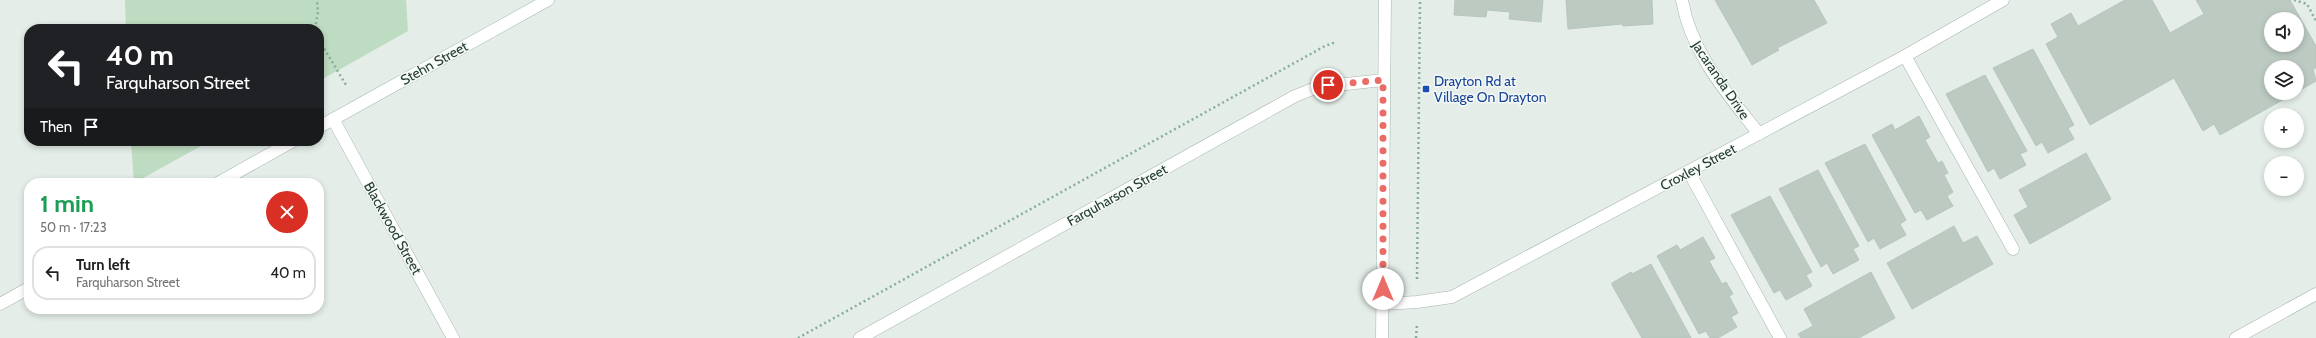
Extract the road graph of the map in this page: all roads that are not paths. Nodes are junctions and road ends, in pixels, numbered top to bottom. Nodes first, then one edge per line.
1 (548, 0) edge
2 (1385, 0) edge
3 (1682, 0) edge
4 (2003, 0) edge
5 (1905, 56) junction
6 (1383, 80) junction
7 (334, 119) junction
8 (324, 124) edge
9 (1759, 134) junction
10 (284, 146) edge
11 (1688, 172) junction
12 (227, 178) edge
13 (2014, 250) dead end
14 (24, 291) edge
15 (2316, 294) edge
16 (0, 304) edge
17 (1382, 304) junction
18 (453, 338) edge
19 (860, 338) edge
20 (1382, 338) edge
21 (1780, 338) edge
22 (2236, 338) edge

1 - 7 street, Stehn Street
2 - 6 street
3 - 9 street, Jacaranda Drive
4 - 5 street, Croxley Street
5 - 9 street, Croxley Street
5 - 13 street
6 - 17 street
6 - 19 street, Farquharson Street
7 - 8 street, Stehn Street
7 - 18 street, Blackwood Street
9 - 11 street, Croxley Street
10 - 12 street
11 - 17 street, Croxley Street
11 - 21 street
14 - 16 street
15 - 22 street
17 - 20 street

